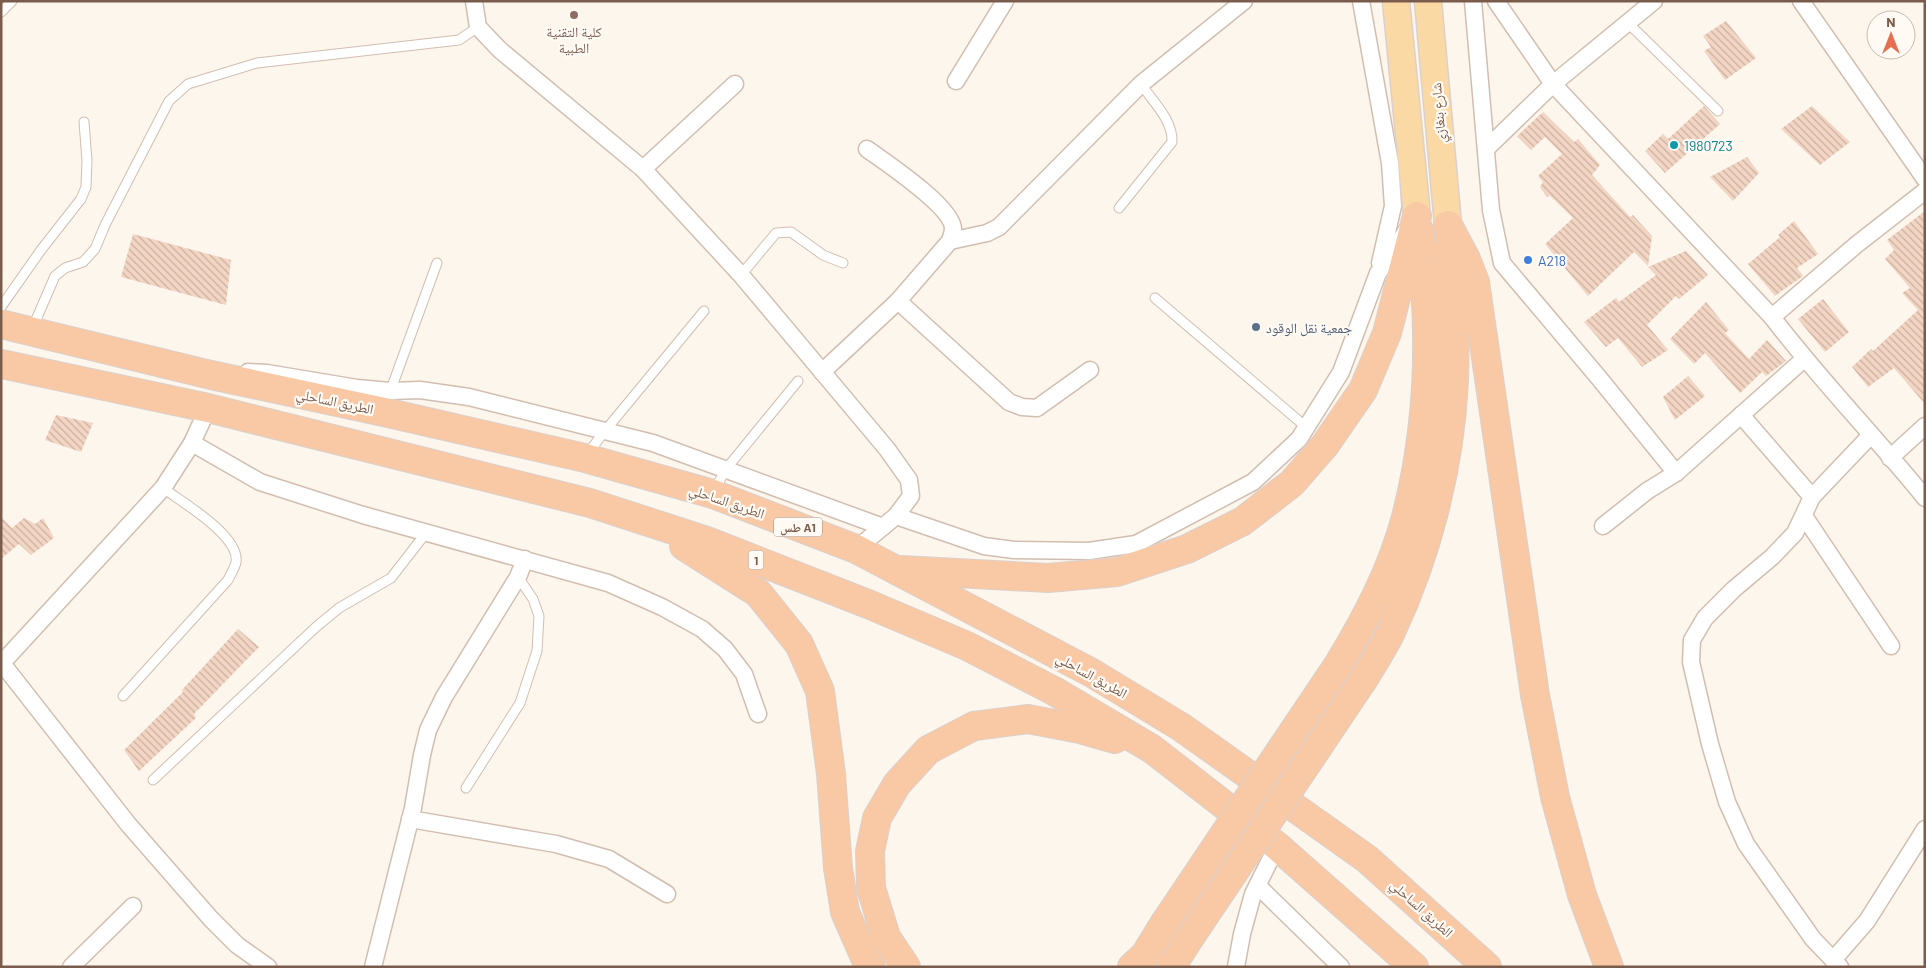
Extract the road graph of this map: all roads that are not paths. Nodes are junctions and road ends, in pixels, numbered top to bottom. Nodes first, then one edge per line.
1 (12, 1) edge
2 (474, 1) edge
3 (1005, 1) edge
4 (1244, 1) edge
5 (1362, 1) edge
6 (1396, 1) edge
7 (1428, 1) edge
8 (1473, 1) edge
9 (1496, 1) edge
10 (1654, 1) edge
11 (1801, 1) edge
12 (1, 12) edge
13 (1628, 23) junction
14 (478, 27) junction
15 (956, 81) dead end
16 (735, 84) dead end
17 (1140, 84) junction
18 (1553, 84) junction
19 (1718, 111) dead end
20 (84, 122) dead end
21 (867, 149) dead end
22 (1486, 149) junction
23 (643, 169) junction
24 (1925, 179) edge
25 (1925, 191) edge
26 (1119, 208) dead end
27 (1417, 216) junction
28 (1448, 225) junction
29 (950, 241) junction
30 (437, 263) dead end
31 (843, 263) dead end
32 (1378, 273) junction
33 (740, 275) junction
34 (1156, 298) dead end
35 (898, 300) junction
36 (1, 307) edge
37 (704, 310) dead end
38 (1772, 317) junction
39 (1, 324) edge
40 (32, 330) junction
41 (1804, 359) junction
42 (1, 364) edge
43 (1090, 370) dead end
44 (822, 372) junction
45 (798, 381) dead end
46 (387, 401) junction
47 (208, 408) junction
48 (1741, 415) junction
49 (1925, 426) edge
50 (1306, 428) junction
51 (604, 432) junction
52 (1871, 435) junction
53 (192, 443) junction
54 (585, 458) junction
55 (1890, 458) junction
56 (726, 469) junction
57 (1676, 473) junction
58 (163, 488) junction
59 (713, 494) junction
60 (1812, 497) junction
61 (1925, 498) edge
62 (590, 503) junction
63 (1804, 516) junction
64 (889, 522) junction
65 (1603, 526) dead end
66 (426, 533) junction
67 (856, 549) junction
68 (525, 559) junction
69 (896, 570) junction
70 (518, 577) junction
71 (1891, 646) dead end
72 (1, 663) edge
73 (123, 696) dead end
74 (758, 714) dead end
75 (1152, 749) junction
76 (153, 780) dead end
77 (466, 788) dead end
78 (410, 819) junction
79 (1925, 829) edge
80 (1277, 846) junction
81 (1258, 886) junction
82 (667, 894) dead end
83 (133, 906) dead end
84 (1836, 963) edge
85 (71, 967) edge
86 (268, 967) edge
87 (372, 967) edge
88 (871, 967) edge
89 (906, 967) edge
90 (1132, 967) edge
91 (1171, 967) edge
92 (1236, 967) edge
93 (1341, 967) edge
94 (1414, 967) edge
95 (1487, 967) edge
96 (1609, 967) edge

1 - 12 lane
2 - 14 street
3 - 15 street
4 - 17 street
5 - 32 street
6 - 27 main road
7 - 28 main road, شارع بنغازي
8 - 22 street
9 - 18 street
10 - 13 street
11 - 24 street
13 - 18 street
13 - 19 lane
14 - 23 street
14 - 40 lane
16 - 23 street
17 - 26 lane
17 - 29 street
18 - 22 street
18 - 38 street
20 - 36 lane
21 - 29 street
22 - 57 street
23 - 33 street
25 - 38 street
27 - 32 street
27 - 69 highway
27 - 90 highway, bridge
28 - 91 highway, bridge
28 - 96 highway
29 - 35 street
30 - 46 lane
31 - 33 lane
32 - 50 street
33 - 44 street
34 - 50 lane
35 - 43 street
35 - 44 street
37 - 51 lane
38 - 41 street
39 - 40 highway, الطريق الساحلي / طس A1
40 - 46 highway, الطريق الساحلي / طس A1
41 - 48 street
41 - 52 street
42 - 47 highway, 1
44 - 64 street
45 - 56 lane
46 - 51 street
46 - 54 highway, الطريق الساحلي / طس A1
47 - 53 street
47 - 62 highway, 1
48 - 57 street
48 - 60 street
49 - 55 street
50 - 64 street
51 - 54 lane
51 - 56 street
52 - 55 street
52 - 60 street
53 - 58 street
53 - 66 street
54 - 59 highway, الطريق الساحلي / طس A1
55 - 61 street
56 - 59 lane
56 - 64 street
57 - 65 street
58 - 72 street
58 - 73 lane
59 - 67 highway, الطريق الساحلي / طس A1
60 - 63 street
62 - 75 highway, 1
62 - 88 highway
63 - 71 street
63 - 84 street
64 - 67 street
66 - 68 street
66 - 76 lane
67 - 69 highway, الطريق الساحلي / طس A1
68 - 70 street
68 - 74 street
69 - 95 highway, الطريق الساحلي / طس A1
70 - 77 lane
70 - 78 street
72 - 86 street
75 - 80 highway, 1
75 - 89 highway
78 - 82 street
78 - 87 street
79 - 84 street
80 - 81 street
80 - 94 highway, 1
81 - 92 street
81 - 93 street
83 - 85 street

